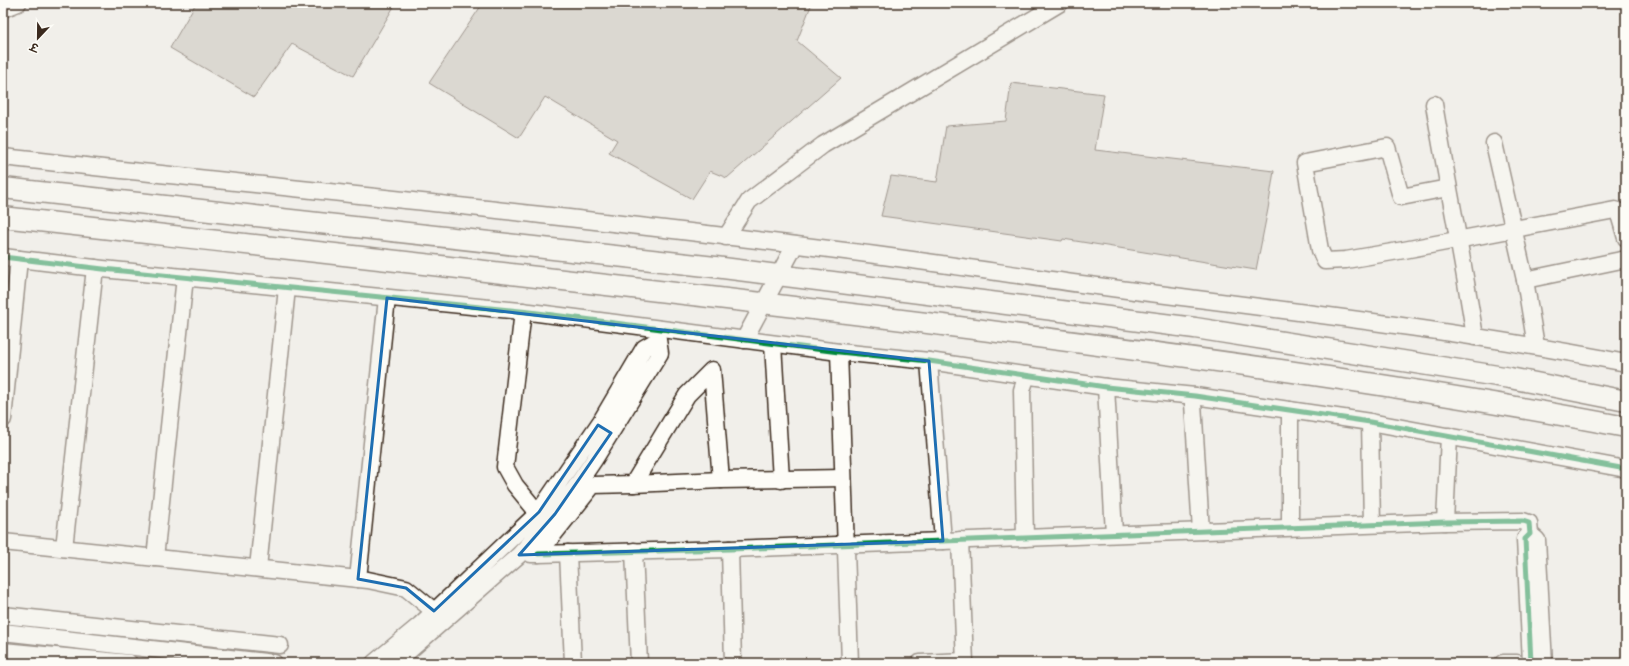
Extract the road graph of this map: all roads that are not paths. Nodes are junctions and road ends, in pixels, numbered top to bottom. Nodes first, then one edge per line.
1 (18, 3) edge
2 (1060, 3) edge
3 (3, 10) edge
4 (1434, 104) dead end
5 (1494, 143) dead end
6 (3, 157) edge
7 (3, 188) edge
8 (1448, 188) junction
9 (3, 217) edge
10 (1513, 229) junction
11 (726, 237) junction
12 (1626, 238) edge
13 (1460, 240) junction
14 (795, 245) junction
15 (3, 257) edge
16 (19, 259) junction
17 (1626, 259) edge
18 (94, 268) junction
19 (778, 276) junction
20 (184, 277) junction
21 (1525, 280) junction
22 (287, 288) junction
23 (387, 298) junction
24 (763, 303) junction
25 (523, 311) junction
26 (662, 335) junction
27 (1475, 337) junction
28 (744, 340) junction
29 (773, 344) junction
30 (1536, 346) junction
31 (838, 352) junction
32 (929, 360) junction
33 (1626, 363) edge
34 (1027, 375) junction
35 (1106, 387) junction
36 (1195, 396) junction
37 (1626, 401) edge
38 (1290, 410) junction
39 (3, 419) edge
40 (1370, 422) junction
41 (1626, 427) edge
42 (1449, 436) junction
43 (1626, 469) edge
44 (843, 478) junction
45 (721, 480) junction
46 (781, 480) junction
47 (632, 484) junction
48 (538, 513) junction
49 (1445, 522) junction
50 (1372, 524) junction
51 (1290, 527) junction
52 (1201, 531) junction
53 (1114, 534) junction
54 (1530, 534) junction
55 (1025, 538) junction
56 (960, 540) junction
57 (943, 541) junction
58 (3, 542) edge
59 (845, 545) junction
60 (64, 548) junction
61 (730, 549) junction
62 (634, 551) junction
63 (568, 553) junction
64 (538, 554) junction
65 (519, 555) junction
66 (155, 558) junction
67 (258, 568) junction
68 (358, 579) junction
69 (434, 611) junction
70 (3, 615) edge
71 (3, 632) edge
72 (64, 638) junction
73 (280, 645) dead end
74 (3, 651) edge
75 (63, 660) edge
76 (965, 662) edge
77 (129, 663) edge
78 (274, 663) edge
79 (374, 663) edge
80 (395, 663) edge
81 (573, 663) edge
82 (639, 663) edge
83 (733, 663) edge
84 (850, 663) edge
85 (920, 663) edge
86 (1503, 663) edge
87 (1517, 663) edge
88 (1531, 663) edge
89 (1544, 663) edge

1 - 3 street
2 - 11 street
4 - 8 street
5 - 10 street
6 - 11 street
7 - 19 main road
8 - 13 street
8 - 13 street
9 - 24 main road
10 - 12 street
10 - 13 street
10 - 21 street
11 - 14 street
13 - 27 street
14 - 19 street
14 - 27 street
15 - 16 street
16 - 18 street
16 - 39 street
17 - 21 street
18 - 20 street
18 - 60 street
19 - 24 street
19 - 37 main road
20 - 22 street
20 - 66 street
21 - 30 street
22 - 23 street
22 - 67 street
23 - 25 street
23 - 68 street
24 - 28 street
24 - 41 main road
25 - 26 street
25 - 48 street
26 - 28 street
26 - 48 street
26 - 65 street
27 - 30 street
28 - 29 street
29 - 31 street
29 - 46 street
30 - 33 street
31 - 32 street
31 - 44 street
32 - 34 street
32 - 57 street
34 - 35 street
34 - 55 street
35 - 36 street
35 - 53 street
36 - 38 street
36 - 52 street
38 - 40 street
38 - 51 street
40 - 42 street
40 - 50 street
42 - 43 street
42 - 49 street
44 - 46 street
44 - 59 street
45 - 46 street
45 - 47 street
45 - 47 street
47 - 64 street
48 - 69 street
49 - 50 street
49 - 54 street
50 - 51 street
51 - 52 street
52 - 53 street
53 - 55 street
54 - 88 street
54 - 89 street
55 - 56 street
56 - 57 street
56 - 76 street
57 - 59 street
58 - 60 street
59 - 61 street
59 - 84 street
60 - 66 street
61 - 62 street
61 - 83 street
62 - 63 street
62 - 82 street
63 - 64 street
63 - 81 street
64 - 65 street
65 - 80 street
66 - 67 street
67 - 68 street
68 - 69 street
69 - 79 street
70 - 73 street
71 - 72 street
72 - 75 street
72 - 78 street
74 - 75 street
75 - 77 street
76 - 85 street
86 - 87 street

